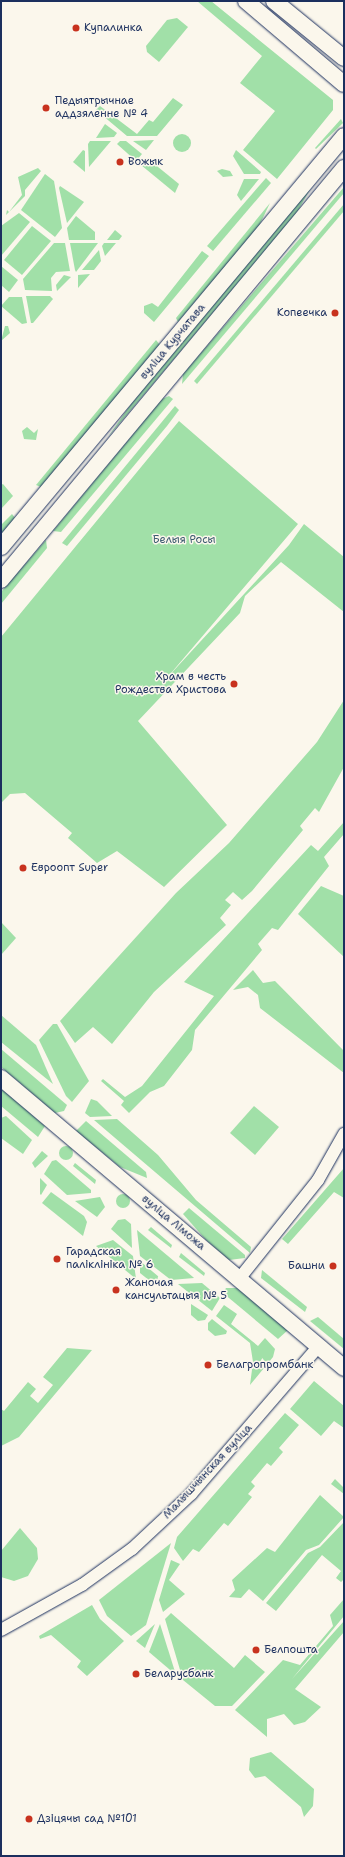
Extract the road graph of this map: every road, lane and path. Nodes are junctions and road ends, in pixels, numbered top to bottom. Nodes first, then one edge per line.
1 (246, 1) edge
2 (274, 1) edge
3 (344, 58) edge
4 (344, 84) edge
5 (344, 136) edge
6 (344, 168) edge
7 (39, 502) junction
8 (55, 515) junction
9 (1, 547) edge
10 (1, 580) edge
11 (1, 1078) edge
12 (344, 1134) edge
13 (239, 1279) junction
14 (318, 1347) junction
15 (344, 1368) edge
16 (1, 1630) edge

1 - 4 main road
2 - 3 main road
5 - 7 main road, вуліца Курчатава
6 - 8 main road, вуліца Курчатава
7 - 8 main road
7 - 9 main road, вуліца Курчатава
8 - 10 main road, вуліца Курчатава
11 - 13 main road, вуліца Ліможа
12 - 13 street
13 - 14 main road, вуліца Ліможа
14 - 15 main road, вуліца Ліможа
14 - 16 street, Малышчынская вуліца

